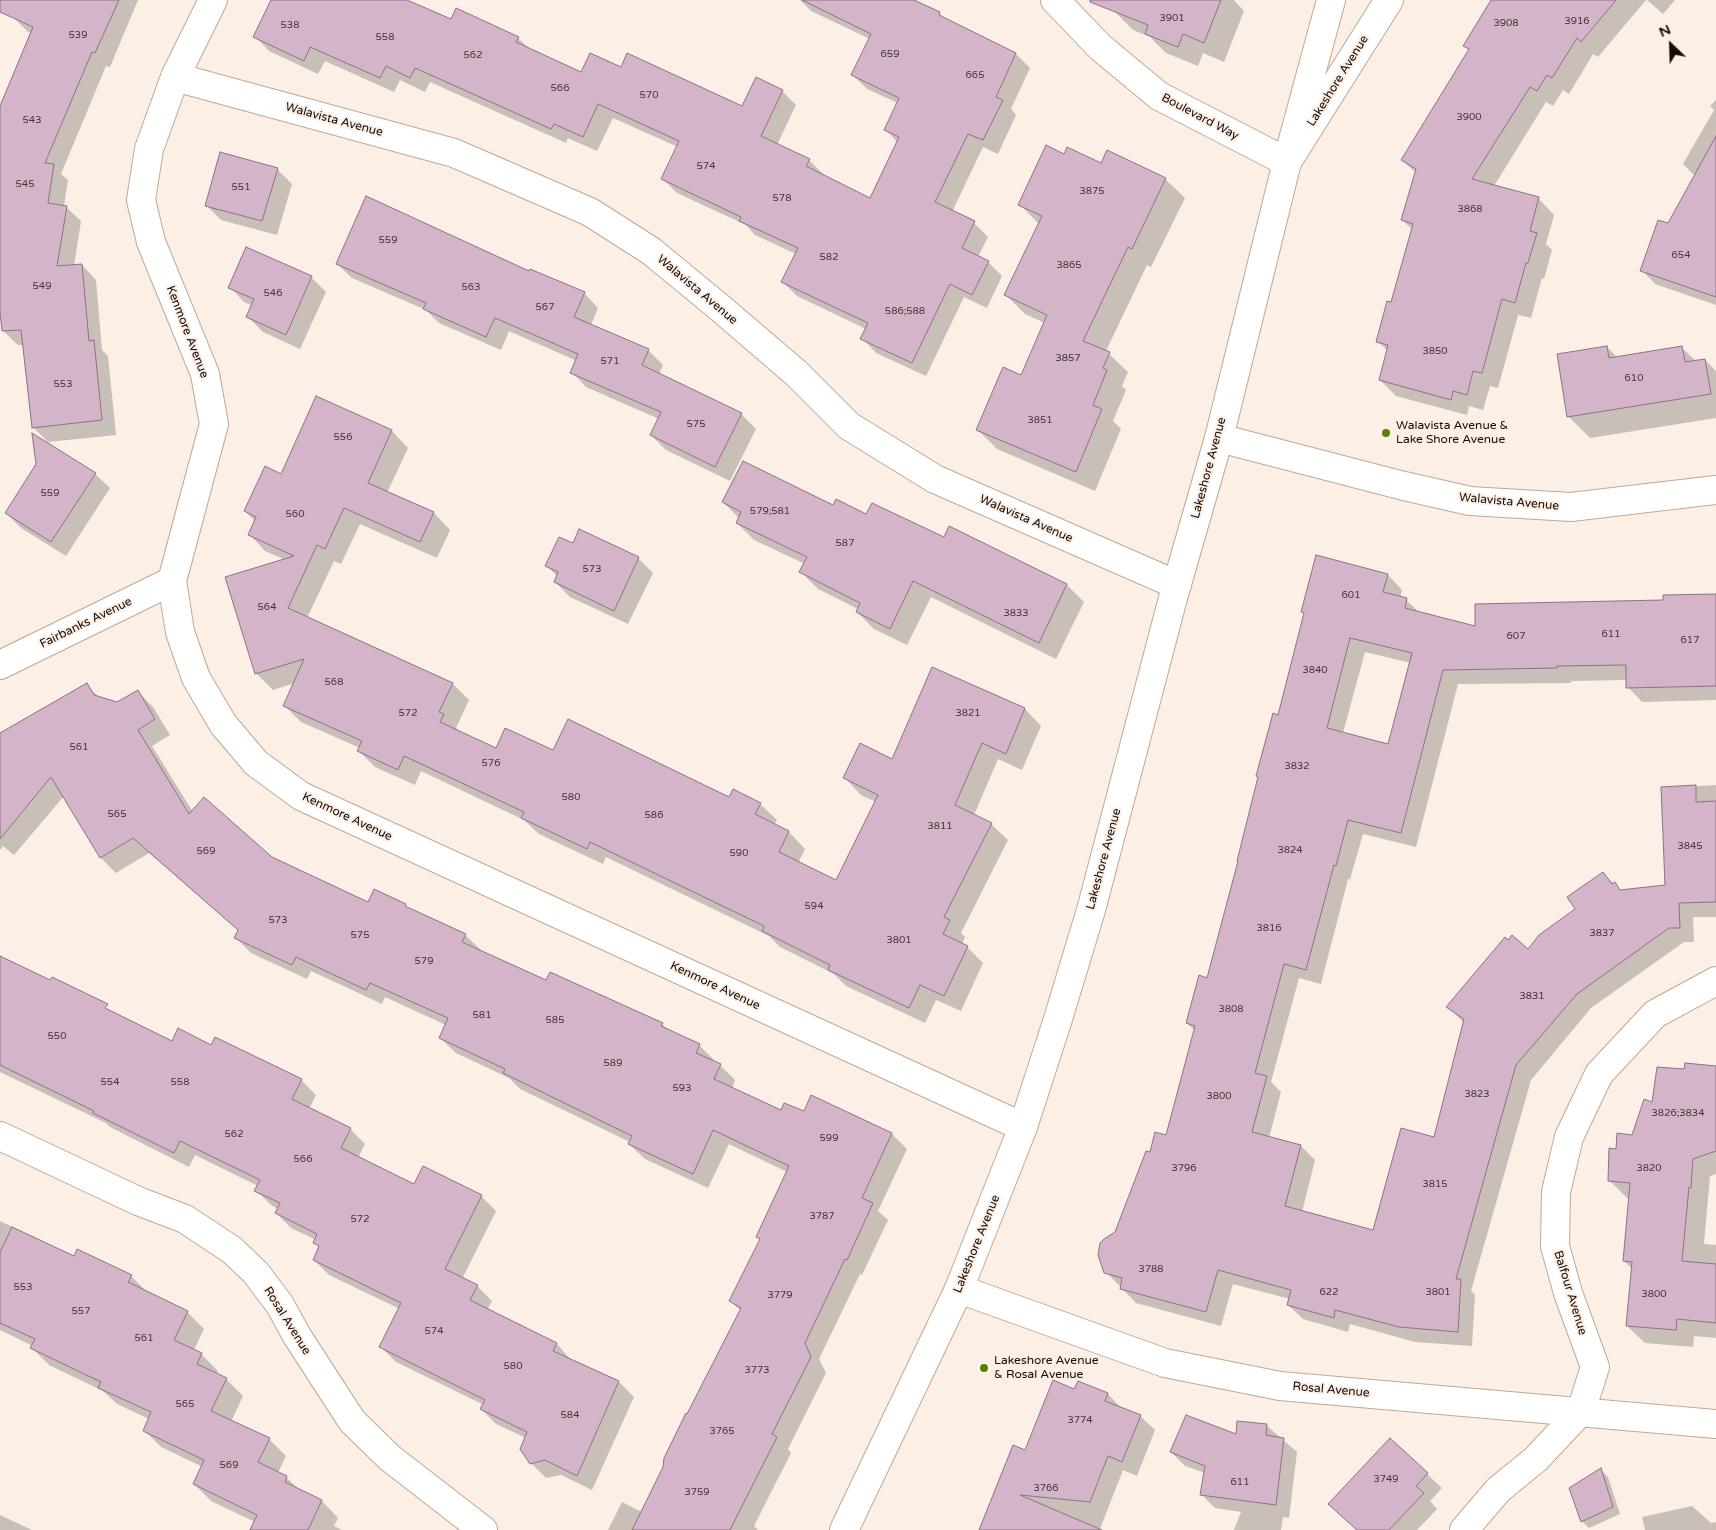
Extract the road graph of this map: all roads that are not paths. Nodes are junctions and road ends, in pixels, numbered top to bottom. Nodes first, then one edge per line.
1 (213, 0) edge
2 (1055, 0) edge
3 (1331, 0) edge
4 (1389, 0) edge
5 (175, 77) junction
6 (1287, 162) junction
7 (1219, 438) junction
8 (1716, 490) edge
9 (172, 581) junction
10 (1177, 585) junction
11 (0, 666) edge
12 (1716, 980) edge
13 (1023, 1127) junction
14 (0, 1136) edge
15 (959, 1289) junction
16 (1580, 1411) junction
17 (1716, 1424) edge
18 (483, 1530) edge
19 (844, 1530) edge
20 (1464, 1530) edge

1 - 5 street, Kenmore Avenue
2 - 6 street, Boulevard Way
3 - 6 street, Lakeshore Avenue
4 - 6 street, Lakeshore Avenue
5 - 9 street, Kenmore Avenue
5 - 10 street, Walavista Avenue
6 - 7 street, Lakeshore Avenue
7 - 8 street, Walavista Avenue
7 - 10 street, Lakeshore Avenue
9 - 11 street, Fairbanks Avenue
9 - 13 street, Kenmore Avenue
10 - 13 street, Lakeshore Avenue
12 - 16 street, Balfour Avenue
13 - 15 street, Lakeshore Avenue
14 - 18 street, Rosal Avenue
15 - 16 street, Rosal Avenue
15 - 19 street, Lakeshore Avenue
16 - 17 street, Rosal Avenue
16 - 20 street, Balfour Avenue

